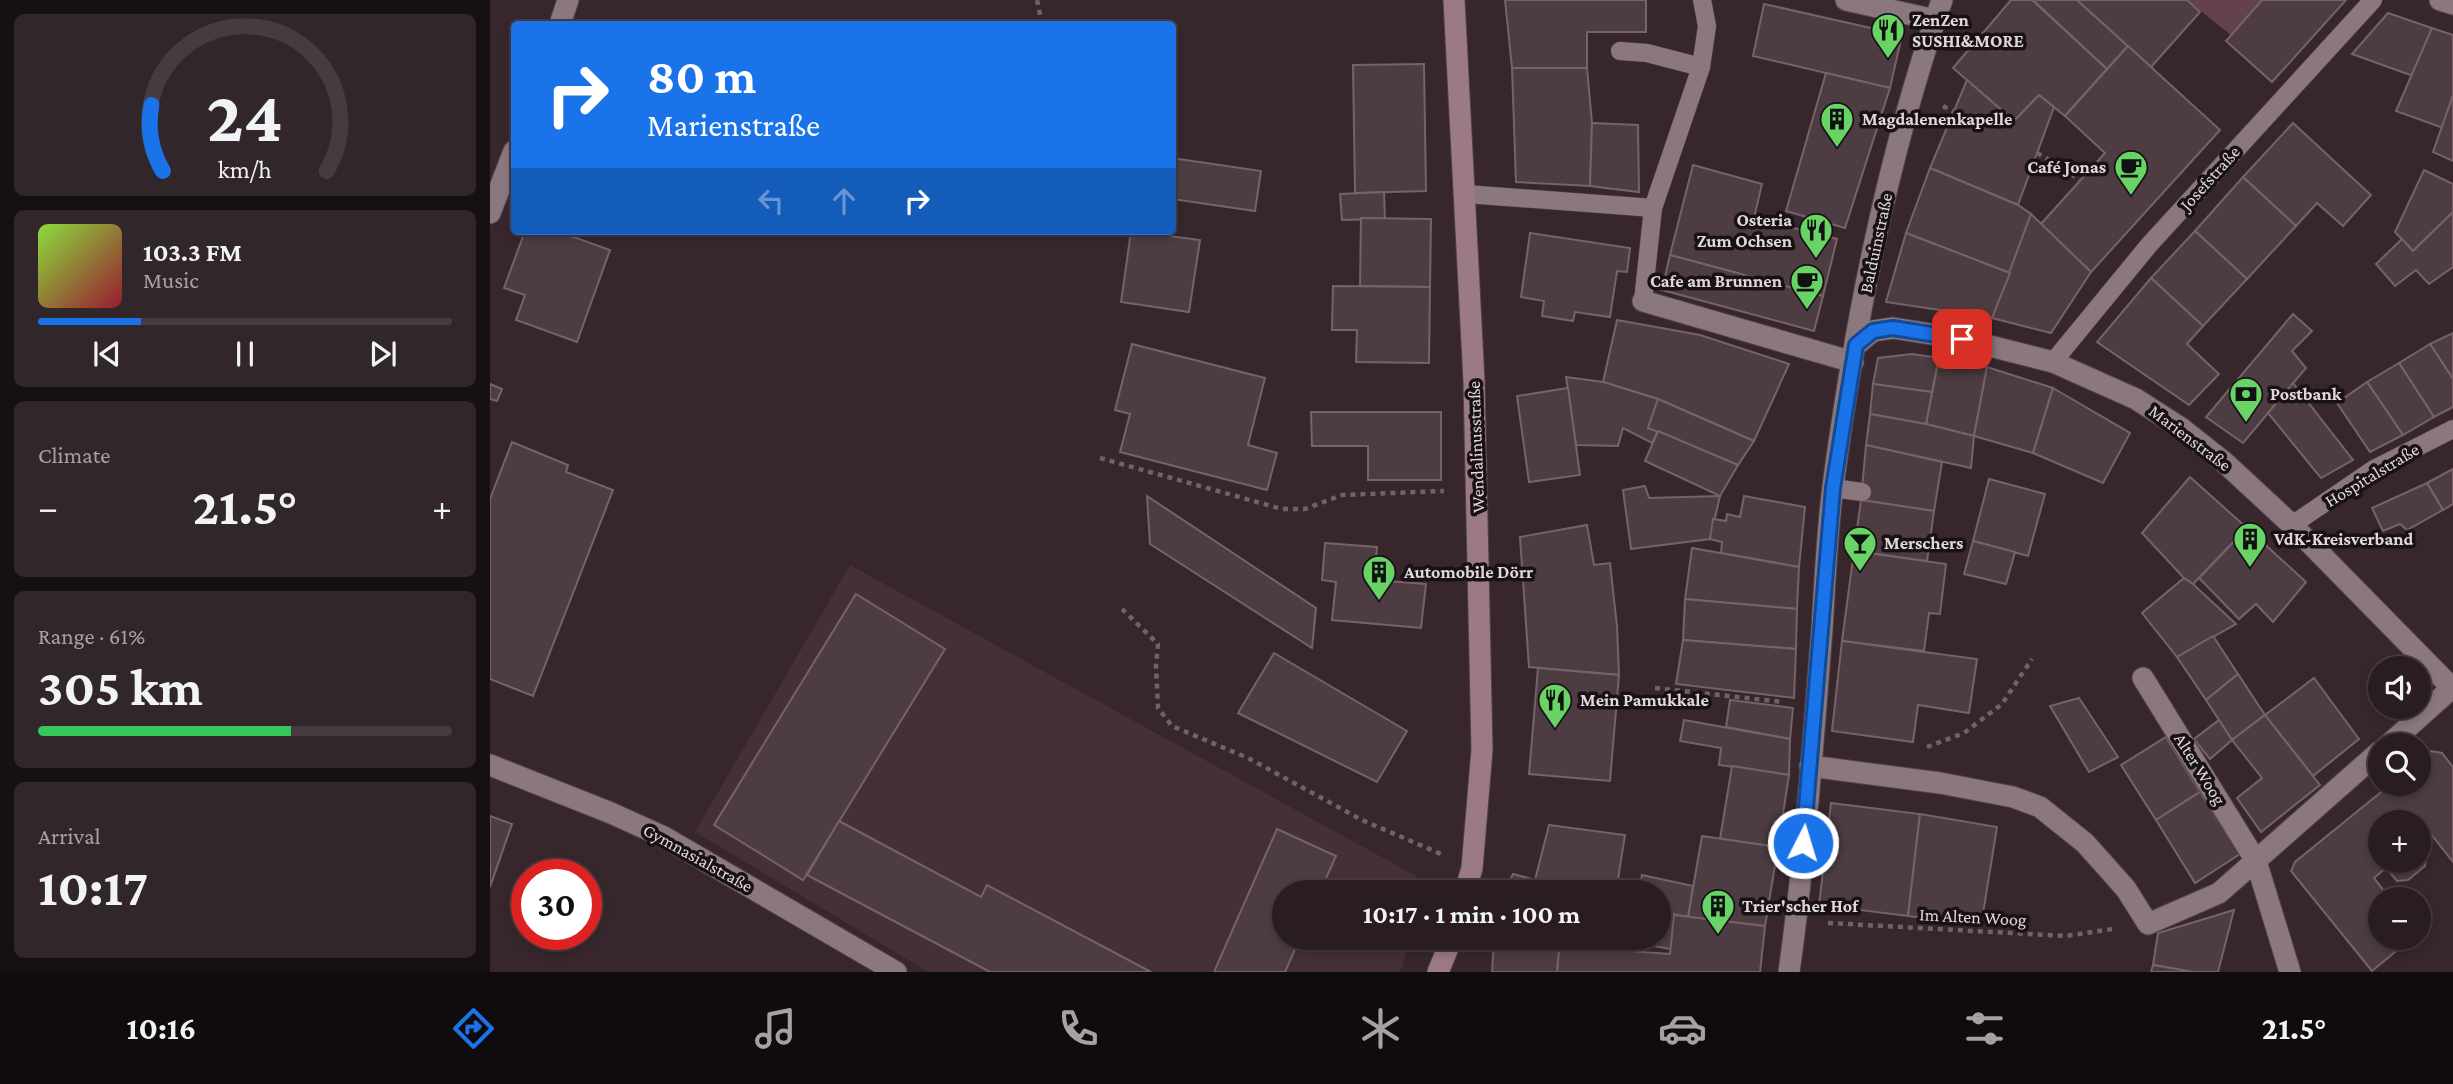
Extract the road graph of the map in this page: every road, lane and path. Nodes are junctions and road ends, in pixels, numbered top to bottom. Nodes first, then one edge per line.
1 (568, 0) edge
2 (1037, 0) edge
3 (1454, 0) edge
4 (1702, 0) edge
5 (1846, 0) edge
6 (2373, 0) edge
7 (2440, 0) edge
8 (2453, 4) edge
9 (1938, 10) edge
10 (560, 21) edge
11 (1041, 21) edge
12 (1620, 51) dead end
13 (1701, 67) junction
14 (2037, 153) dead end
15 (511, 159) edge
16 (2080, 181) dead end
17 (1466, 194) junction
18 (1653, 208) junction
19 (490, 213) edge
20 (1643, 301) joint
21 (1854, 354) junction
22 (2053, 362) junction
23 (2453, 429) edge
24 (1101, 458) dead end
25 (1833, 488) junction
26 (1478, 490) junction
27 (1862, 492) dead end
28 (2292, 524) junction
29 (1122, 609) dead end
30 (2032, 659) dead end
31 (2143, 678) dead end
32 (1654, 688) dead end
33 (2453, 688) edge
34 (1816, 705) junction
35 (2402, 733) edge
36 (1925, 748) dead end
37 (2368, 762) edge
38 (490, 765) edge
39 (1810, 766) junction
40 (2256, 861) junction
41 (1472, 868) junction
42 (1468, 880) edge
43 (1796, 920) junction
44 (2148, 924) junction
45 (1447, 950) edge
46 (896, 972) edge
47 (1438, 972) edge
48 (1789, 972) edge
49 (2290, 972) edge

1 - 10 street
2 - 11 path
3 - 17 main road, Wendalinusstraße
4 - 13 lane
5 - 9 street, Balduinstraße
6 - 22 lane, Josefstraße
7 - 8 street
9 - 21 street, Balduinstraße
12 - 13 lane
13 - 18 lane
14 - 16 path
15 - 19 street
17 - 18 lane
17 - 26 main road, Wendalinusstraße
18 - 20 lane
20 - 21 street
21 - 22 street, Marienstraße
21 - 25 street, Balduinstraße
22 - 28 street, Marienstraße
23 - 28 lane, Hospitalstraße
24 - 26 path
25 - 27 lane
25 - 34 street, Balduinstraße
26 - 41 main road, Wendalinusstraße
28 - 33 street, Marienstraße
29 - 41 path
30 - 36 path
31 - 40 street, Alter Woog
32 - 34 path
33 - 35 street
34 - 39 street, Balduinstraße
37 - 40 street
38 - 46 street, Gymnasialstraße
39 - 43 street, Balduinstraße
39 - 44 street
40 - 44 street
40 - 49 street, Alter Woog
41 - 42 main road, Wendalinusstraße
43 - 44 path, Im Alten Woog
43 - 48 street, Balduinstraße
45 - 47 main road

